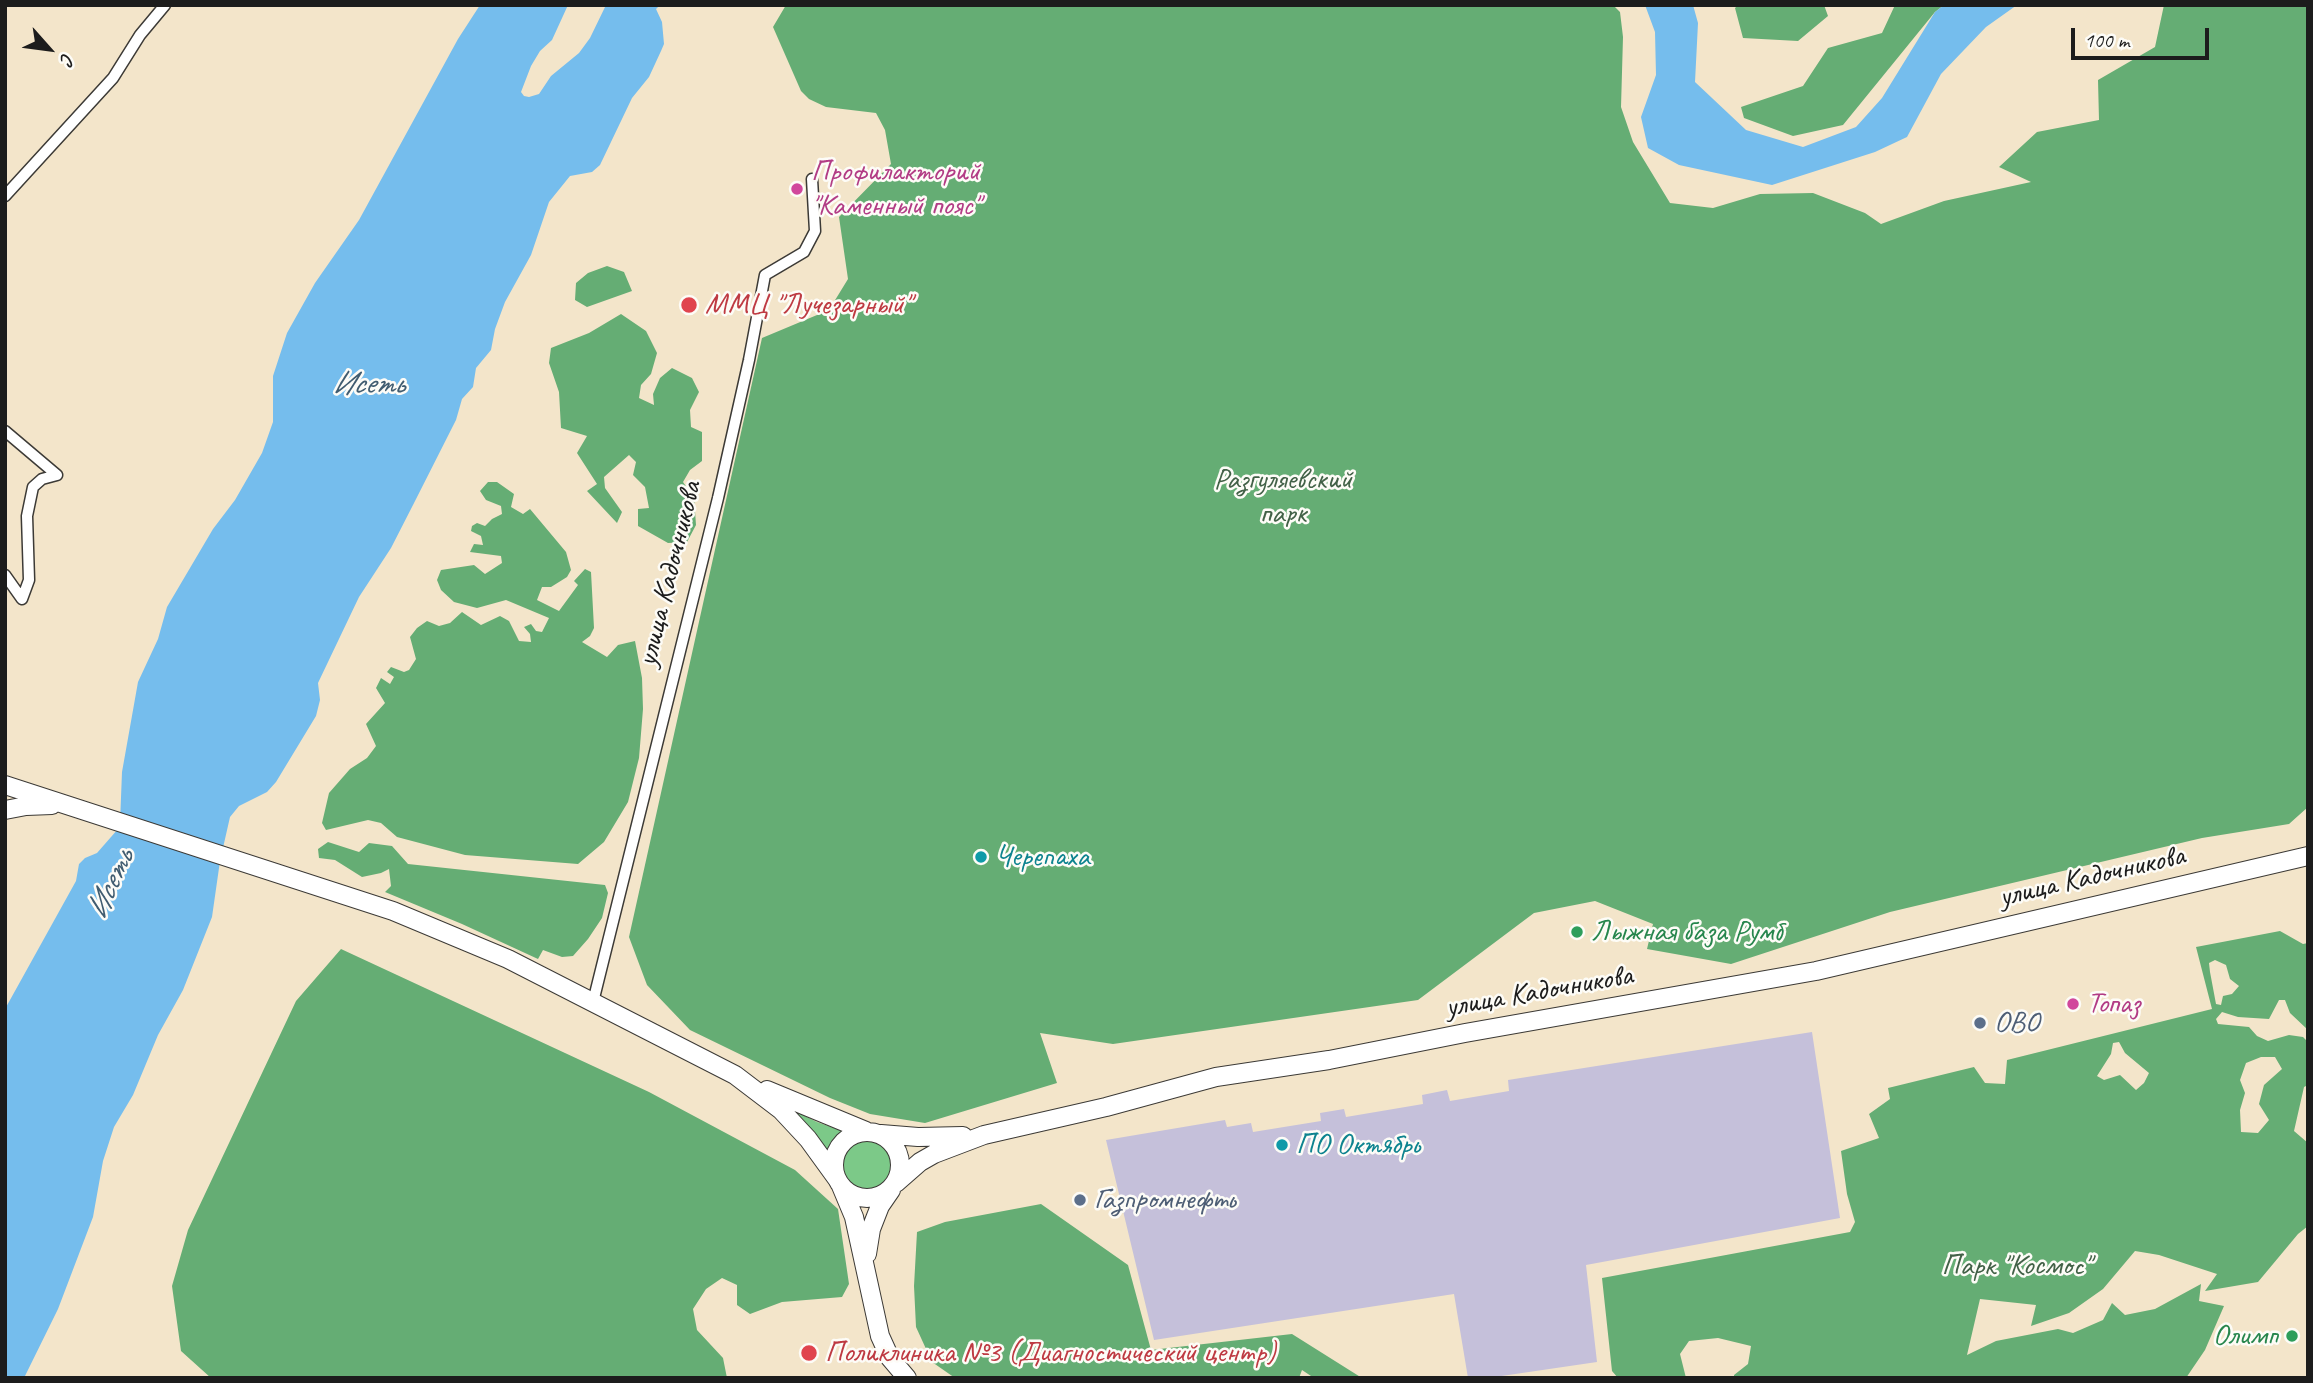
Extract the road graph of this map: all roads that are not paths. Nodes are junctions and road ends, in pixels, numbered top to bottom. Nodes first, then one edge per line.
1 (165, 5) edge
2 (812, 179) dead end
3 (5, 196) edge
4 (5, 431) edge
5 (5, 575) edge
6 (5, 785) edge
7 (5, 810) edge
8 (89, 811) junction
9 (2308, 856) edge
10 (593, 1002) junction
11 (735, 1075) junction
12 (873, 1133) junction
13 (984, 1135) junction
14 (839, 1182) junction
15 (893, 1186) junction
16 (866, 1272) junction
17 (907, 1378) edge

1 - 3 street
2 - 10 street, улица Кадочникова
4 - 5 street
6 - 8 main road
7 - 8 main road
8 - 10 main road
9 - 13 main road, улица Кадочникова
10 - 11 main road
11 - 12 main road
11 - 14 main road
12 - 13 main road
12 - 14 main road
12 - 15 main road
13 - 15 main road
14 - 15 main road
14 - 16 main road
15 - 16 main road
16 - 17 main road

